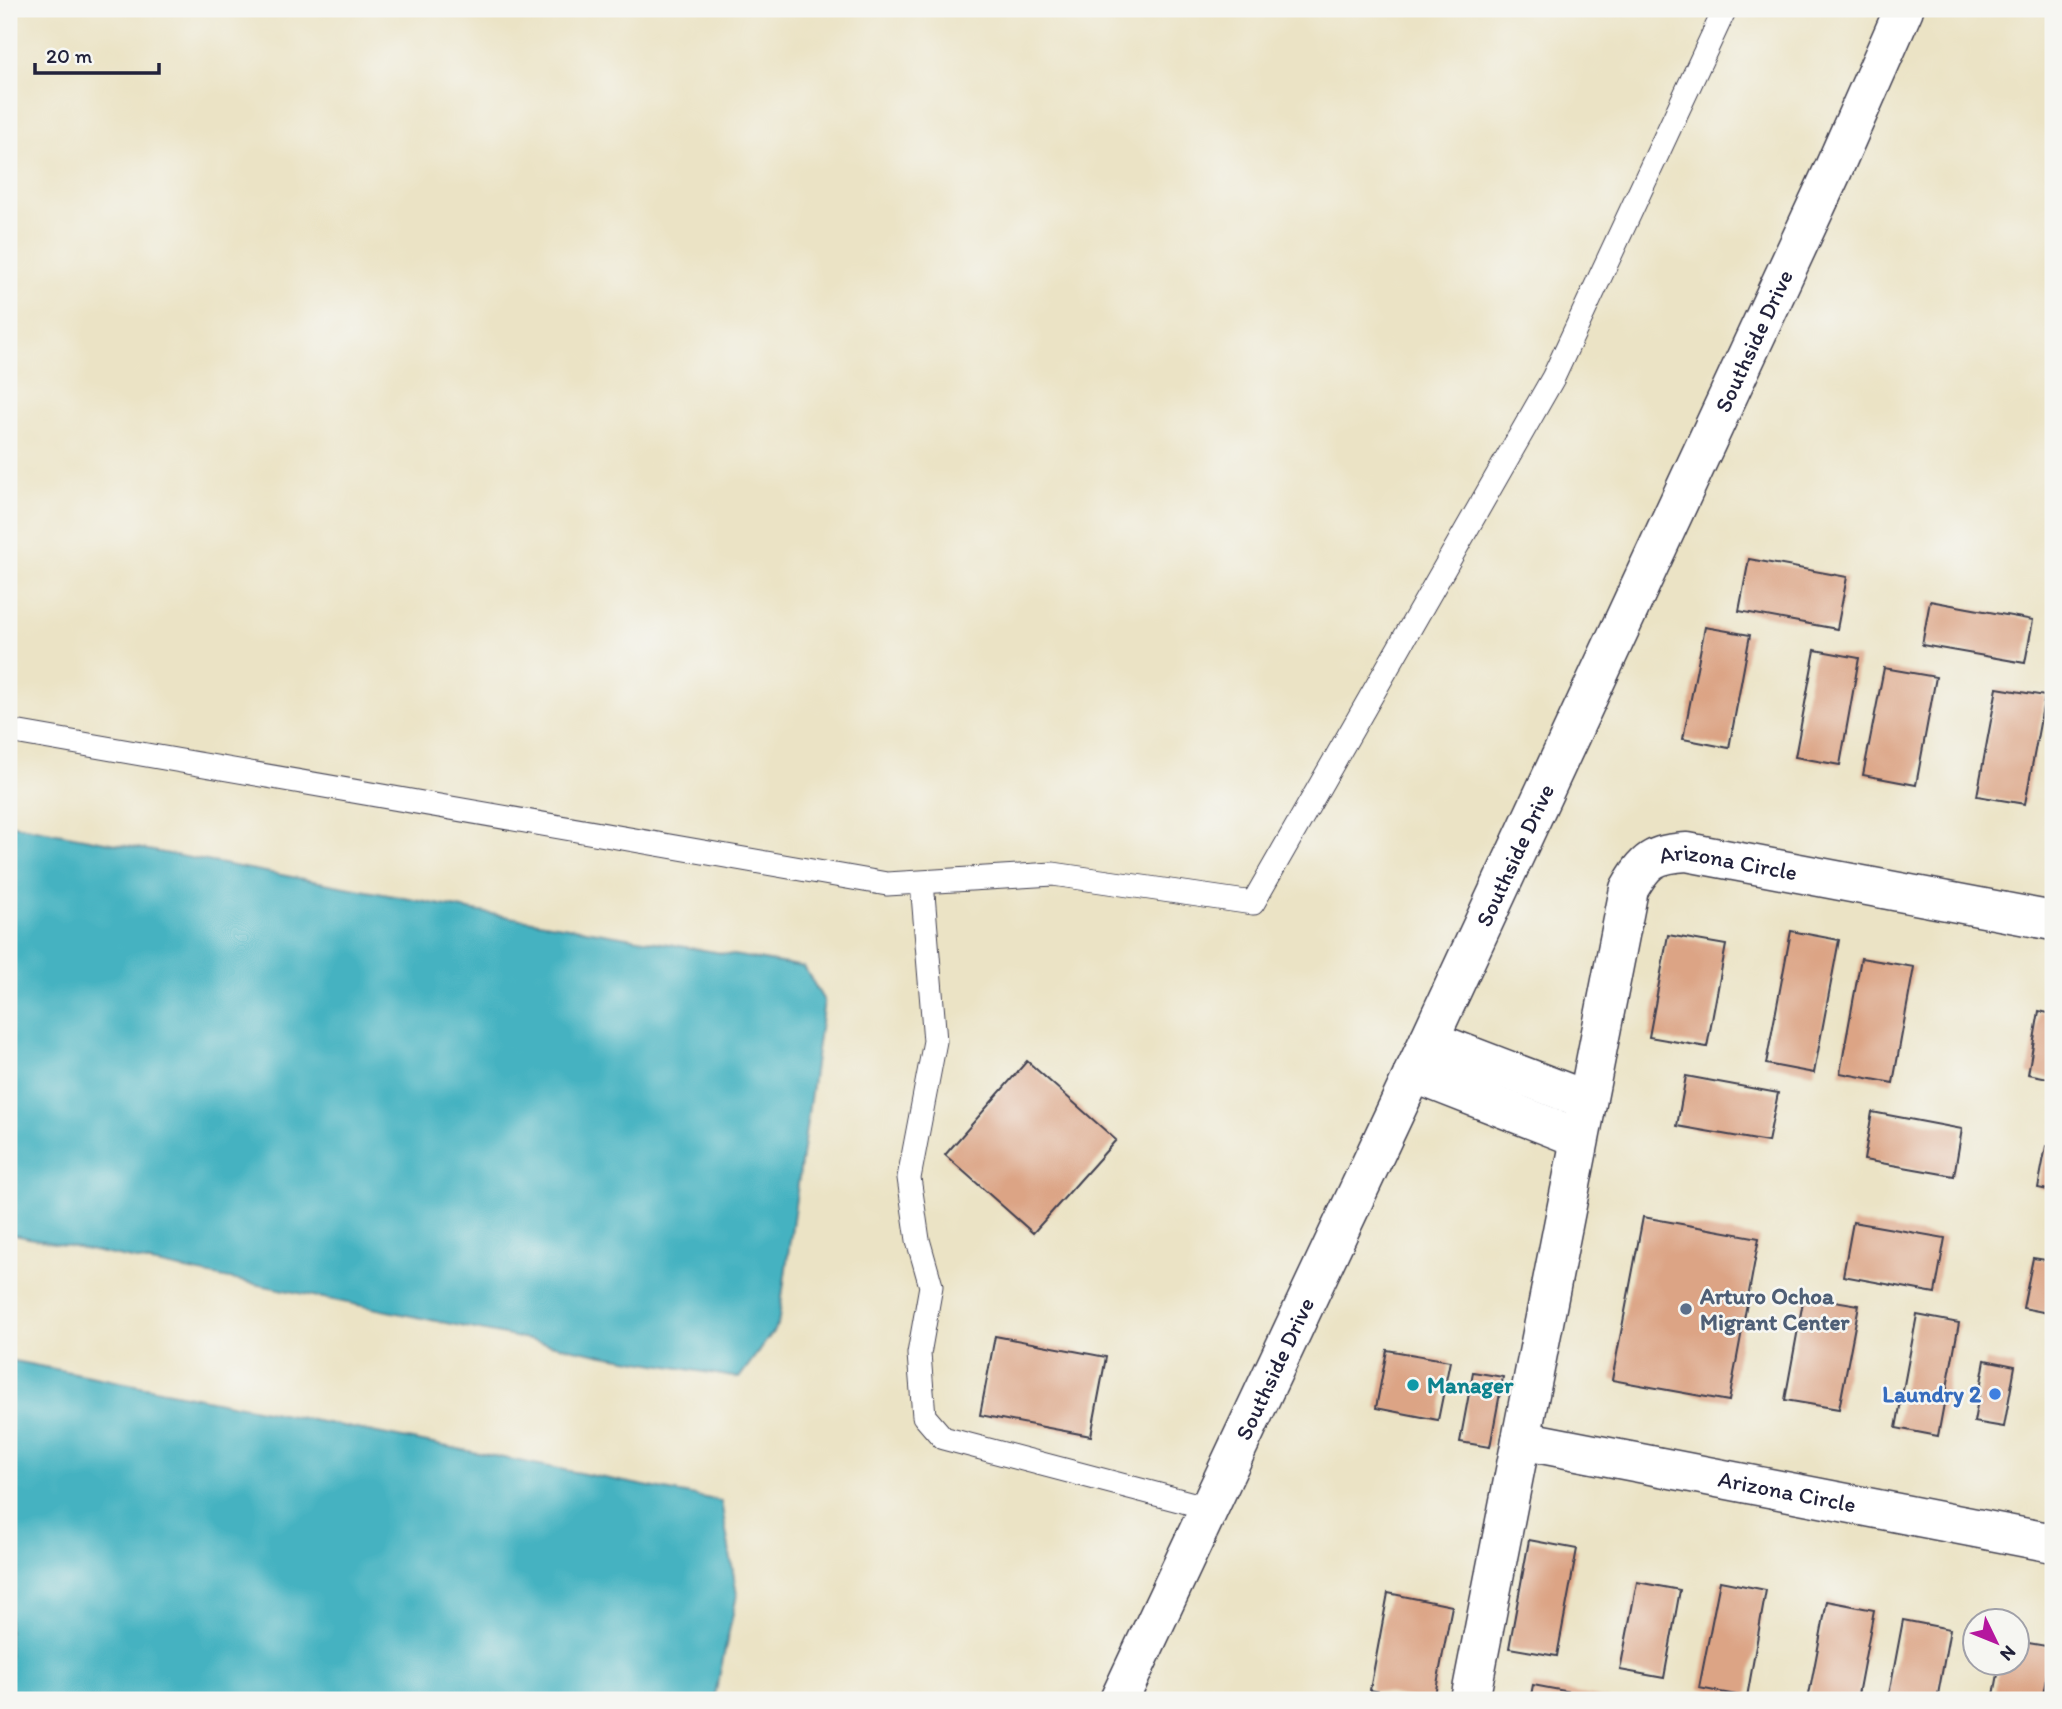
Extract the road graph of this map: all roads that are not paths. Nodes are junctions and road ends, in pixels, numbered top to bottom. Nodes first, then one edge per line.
1 (1724, 9) edge
2 (1904, 9) edge
3 (9, 730) edge
4 (922, 882) junction
5 (2053, 921) edge
6 (1421, 1057) junction
7 (1586, 1100) junction
8 (1578, 1138) junction
9 (1521, 1440) junction
10 (1209, 1508) junction
11 (2053, 1543) edge
12 (1119, 1700) edge
13 (1469, 1700) edge

1 - 4 lane
2 - 6 street, Southside Drive
3 - 4 lane
4 - 10 lane
5 - 7 street, Arizona Circle
6 - 7 street
6 - 8 street
6 - 10 street, Southside Drive
7 - 8 street, Arizona Circle
8 - 9 street, Arizona Circle
9 - 11 street, Arizona Circle
9 - 13 street, Arizona Circle
10 - 12 street, Southside Drive

